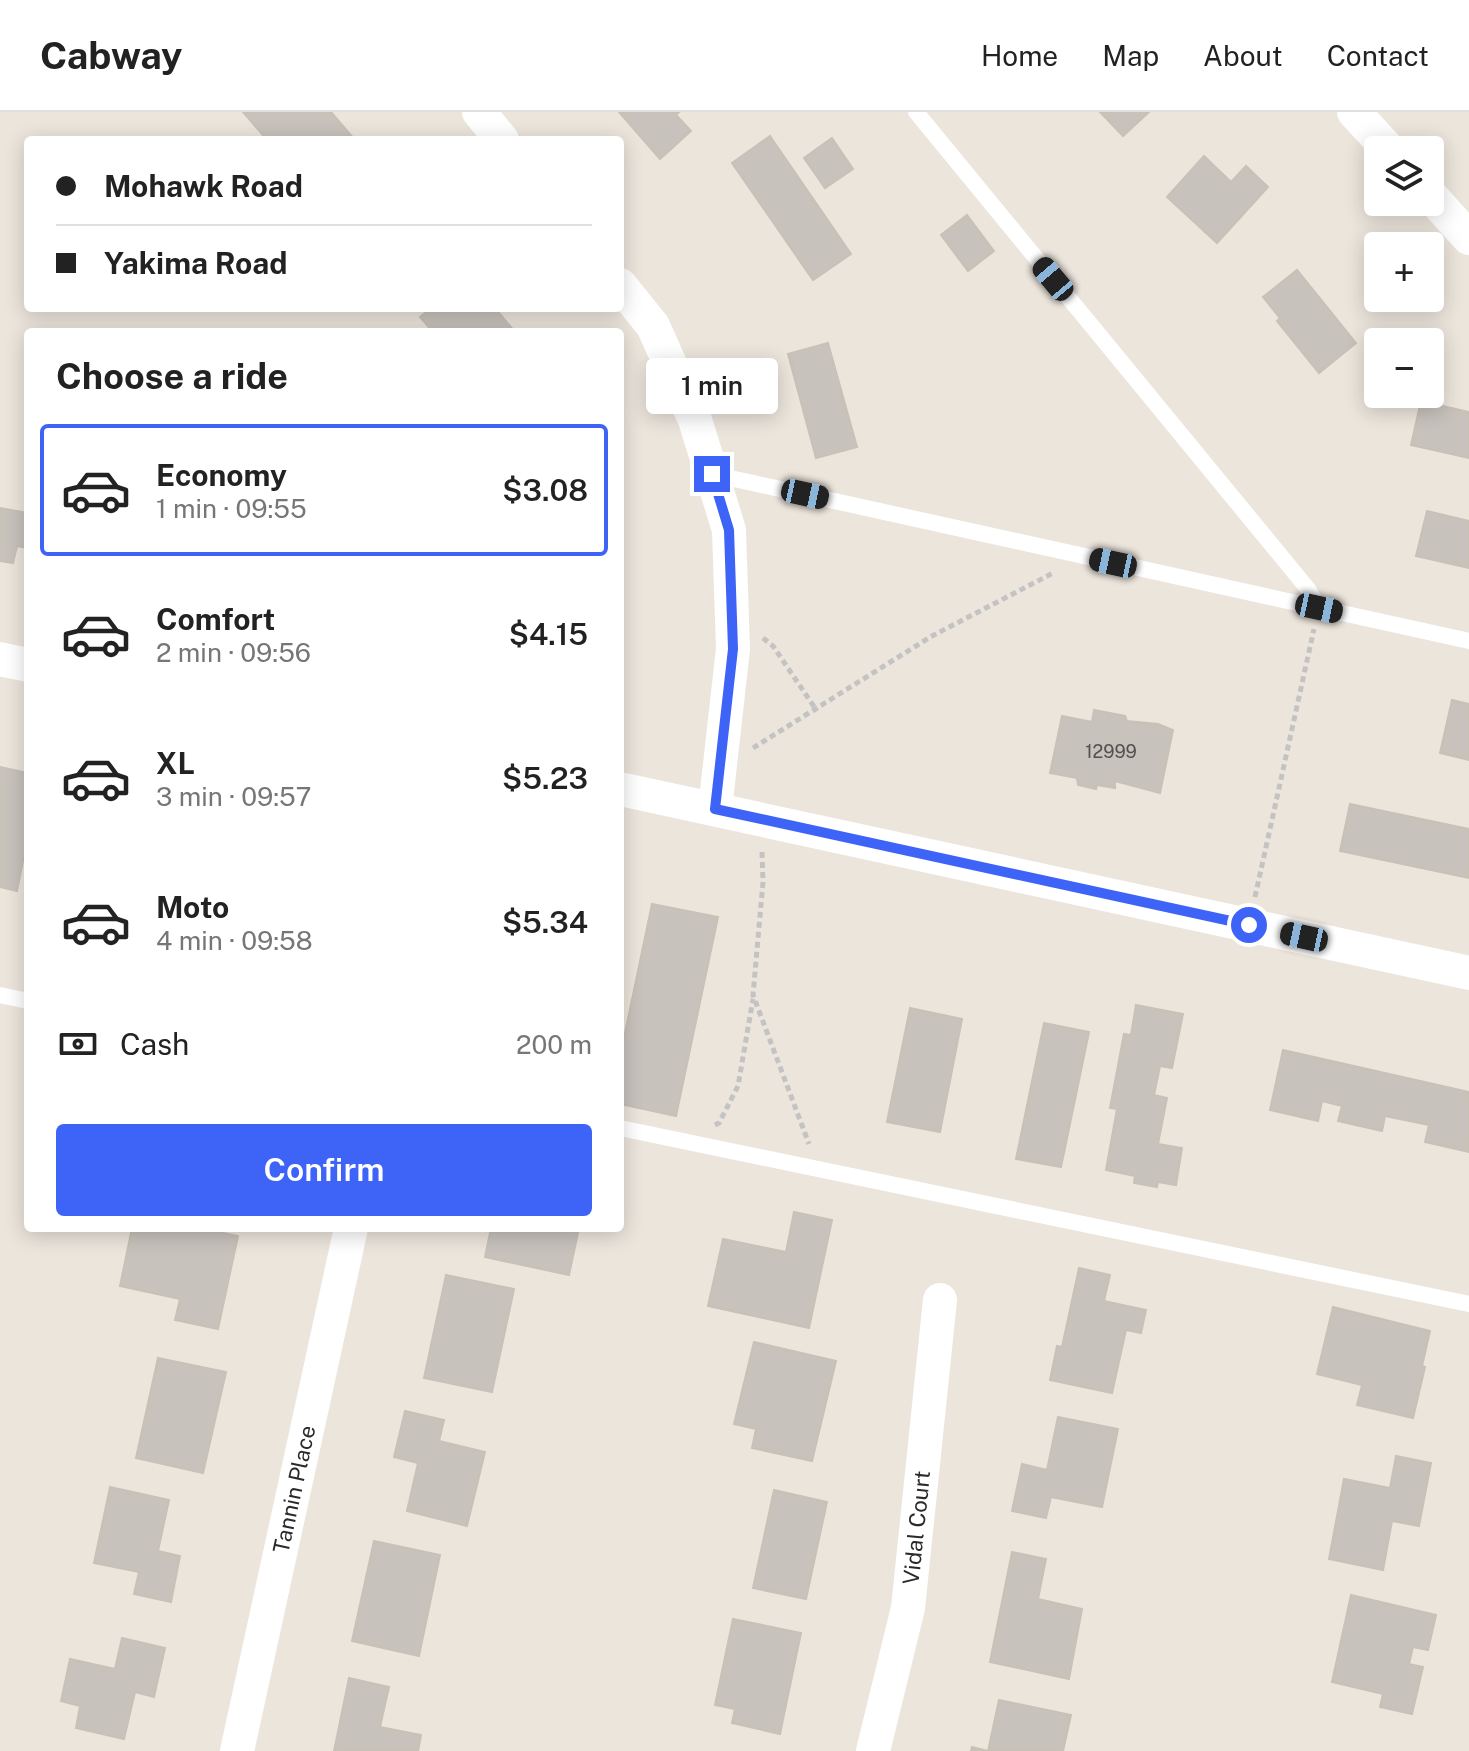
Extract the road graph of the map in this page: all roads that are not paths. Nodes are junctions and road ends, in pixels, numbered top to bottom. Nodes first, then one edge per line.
1 (479, 112) edge
2 (916, 112) edge
3 (1354, 112) edge
4 (499, 136) edge
5 (1376, 136) edge
6 (1444, 210) edge
7 (1469, 238) edge
8 (624, 290) edge
9 (712, 474) junction
10 (1319, 608) junction
11 (1469, 641) edge
12 (0, 659) edge
13 (24, 664) edge
14 (624, 790) edge
15 (715, 809) junction
16 (1469, 973) edge
17 (0, 995) edge
18 (24, 1000) edge
19 (624, 1129) edge
20 (350, 1232) edge
21 (940, 1300) dead end
22 (1469, 1304) edge
23 (237, 1751) edge
24 (873, 1751) edge

1 - 4 street
2 - 10 lane
3 - 5 street
6 - 7 street
8 - 9 street
9 - 10 lane
9 - 15 street
10 - 11 lane
12 - 13 street
14 - 15 street
15 - 16 street
17 - 18 lane
19 - 22 lane
20 - 23 street, Tannin Place
21 - 24 street, Vidal Court

